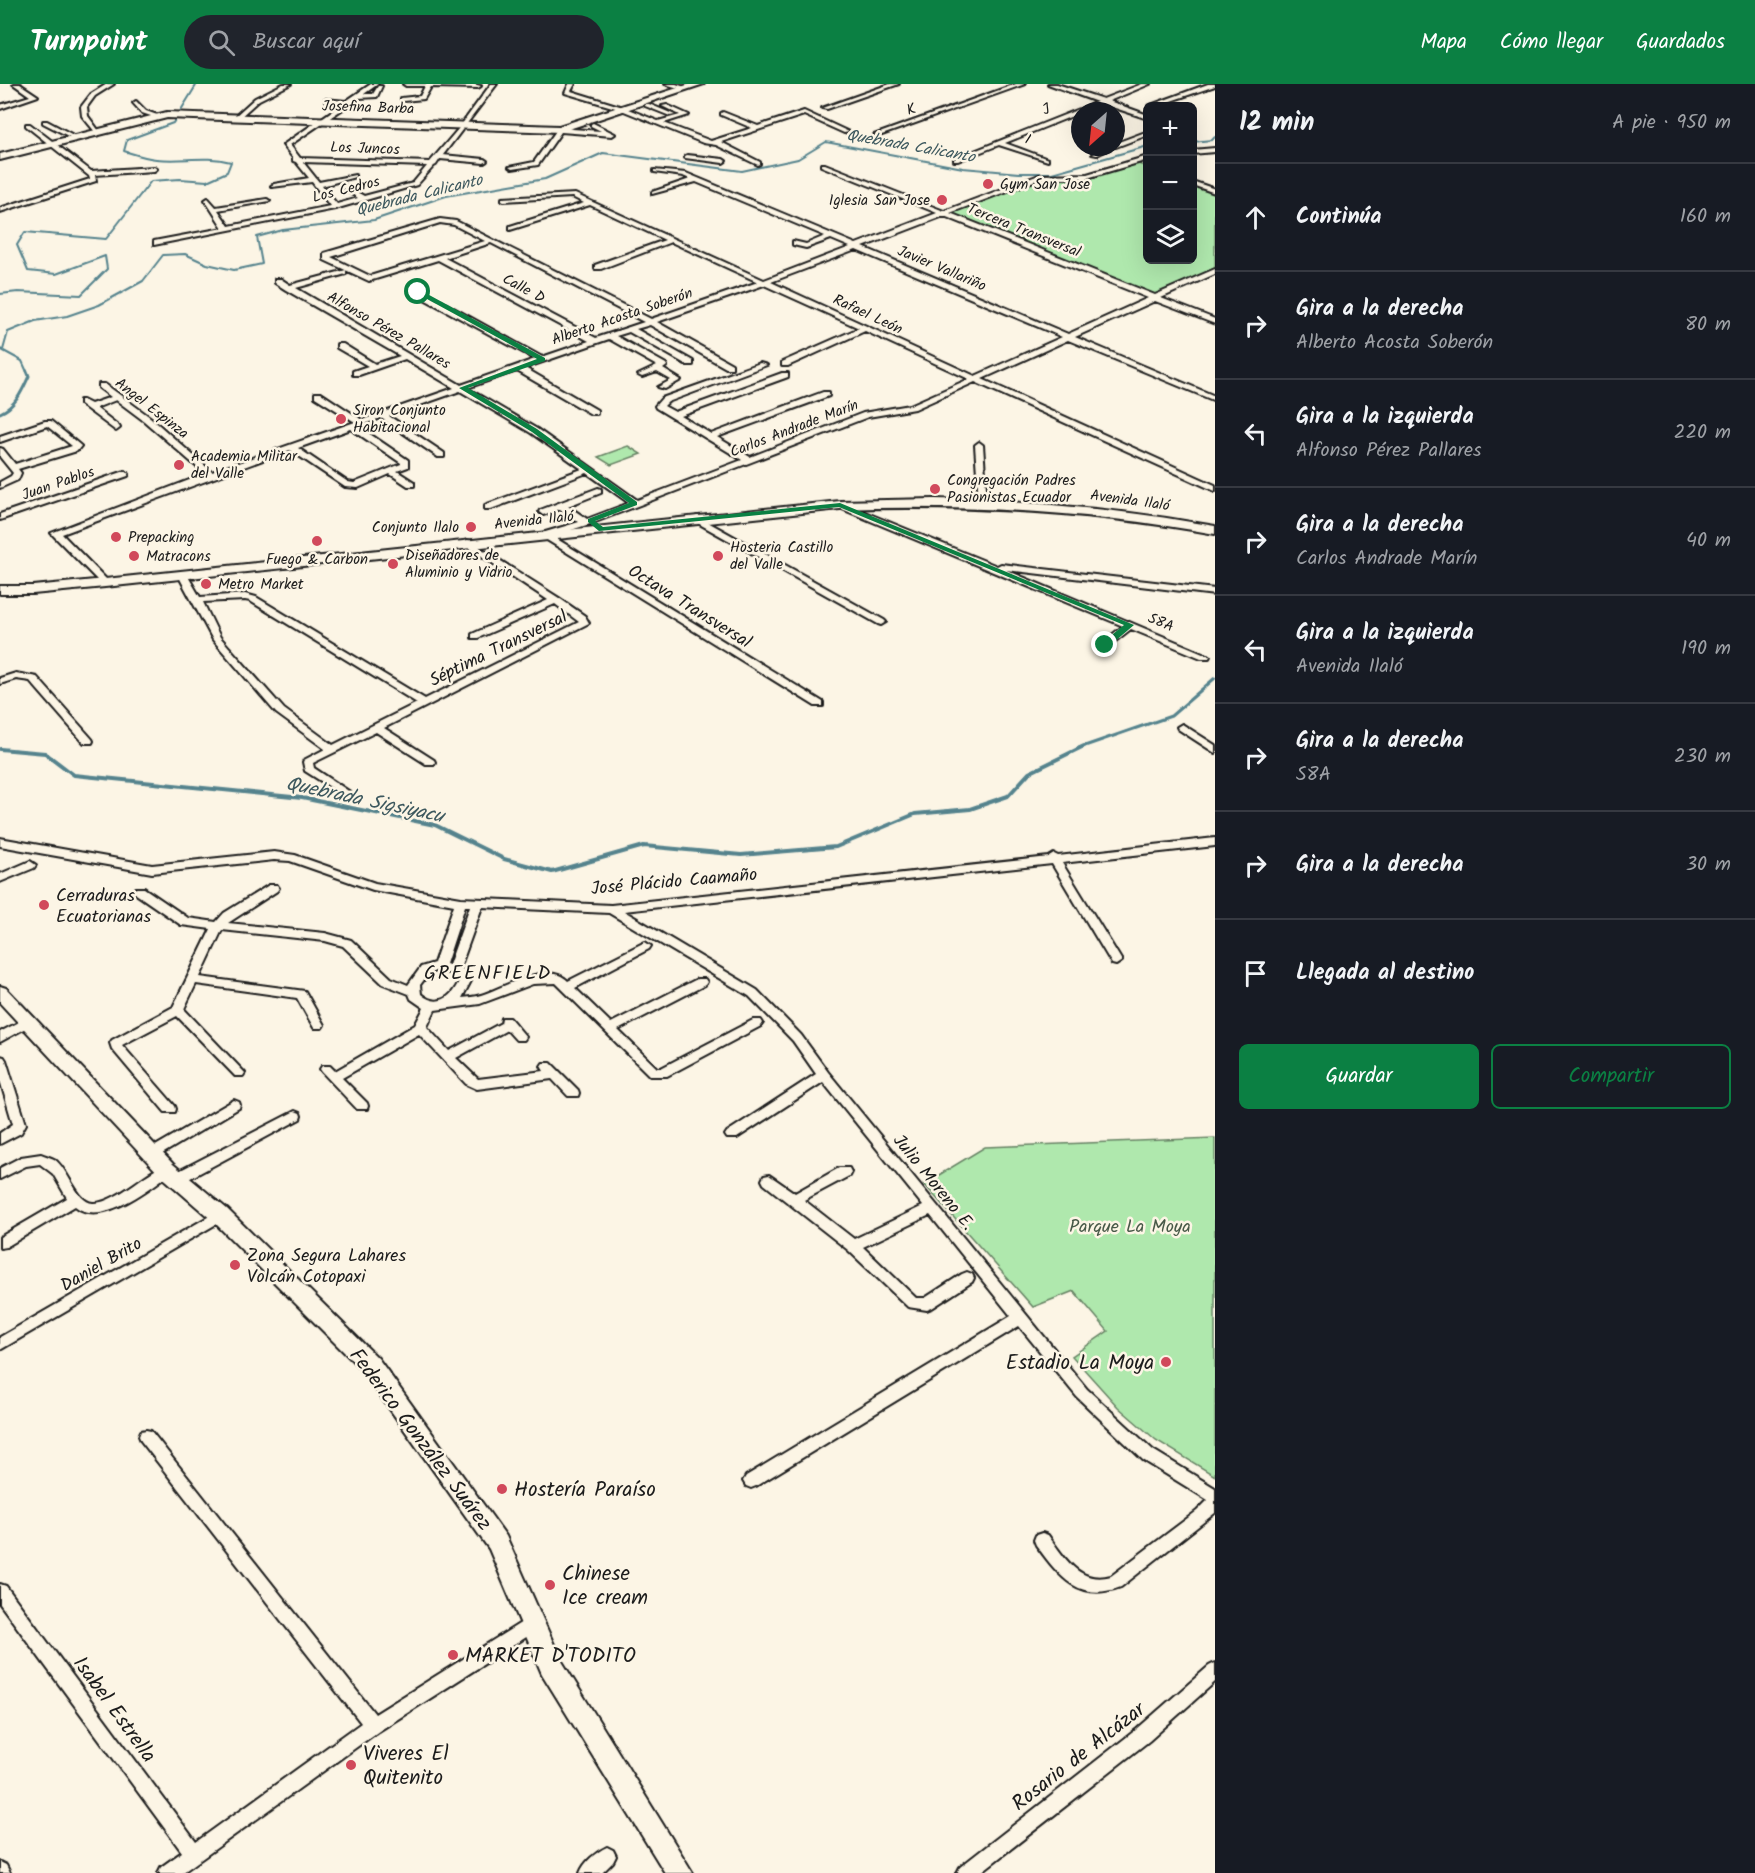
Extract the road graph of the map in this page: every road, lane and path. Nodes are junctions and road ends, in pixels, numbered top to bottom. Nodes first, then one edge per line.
1 (16, 84) edge
2 (111, 84) edge
3 (288, 84) edge
4 (409, 84) edge
5 (494, 84) edge
6 (572, 84) edge
7 (668, 84) edge
8 (699, 84) edge
9 (896, 84) edge
10 (1022, 84) edge
11 (1051, 84) edge
12 (1147, 84) edge
13 (1214, 84) edge
14 (429, 85) edge
15 (378, 86) edge
16 (478, 86) dead end
17 (685, 88) junction
18 (403, 99) dead end
19 (327, 100) dead end
20 (1100, 101) junction
21 (1163, 102) edge
22 (347, 103) junction
23 (136, 104) dead end
24 (647, 105) dead end
25 (0, 106) edge
26 (665, 106) dead end
27 (621, 108) junction
28 (825, 108) dead end
29 (1143, 109) edge
30 (1135, 112) junction
31 (723, 114) dead end
32 (1143, 115) edge
33 (157, 116) junction
34 (237, 117) junction
35 (679, 118) junction
36 (321, 121) junction
37 (45, 122) dead end
38 (658, 123) junction
39 (28, 125) dead end
40 (593, 125) dead end
41 (463, 126) junction
42 (758, 128) junction
43 (560, 130) junction
44 (96, 131) junction
45 (846, 132) dead end
46 (877, 135) dead end
47 (1143, 135) edge
48 (74, 136) junction
49 (52, 142) junction
50 (1125, 142) edge
51 (715, 143) junction
52 (1000, 143) junction
53 (331, 149) dead end
54 (1215, 150) edge
55 (1197, 152) edge
56 (0, 157) edge
57 (440, 157) junction
58 (687, 157) dead end
59 (705, 159) junction
60 (1143, 159) edge
61 (295, 160) junction
62 (484, 160) dead end
63 (956, 160) dead end
64 (1046, 160) dead end
65 (325, 161) junction
66 (723, 161) dead end
67 (1130, 161) junction
68 (758, 163) dead end
69 (434, 164) junction
70 (823, 165) dead end
71 (1143, 165) edge
72 (512, 167) dead end
73 (154, 169) dead end
74 (656, 171) dead end
75 (90, 173) junction
76 (353, 176) dead end
77 (698, 179) junction
78 (315, 183) junction
79 (1197, 185) edge
80 (274, 186) dead end
81 (344, 187) dead end
82 (1215, 191) edge
83 (654, 193) dead end
84 (364, 199) junction
85 (504, 199) dead end
86 (208, 200) dead end
87 (267, 201) dead end
88 (590, 203) junction
89 (335, 207) junction
90 (214, 209) junction
91 (0, 210) edge
92 (944, 213) junction
93 (513, 228) dead end
94 (226, 229) junction
95 (832, 236) junction
96 (671, 240) junction
97 (491, 241) junction
98 (157, 243) dead end
99 (796, 243) dead end
100 (856, 246) junction
101 (440, 258) junction
102 (598, 267) dead end
103 (1215, 271) edge
104 (343, 272) dead end
105 (278, 281) dead end
106 (765, 282) junction
107 (289, 288) junction
108 (418, 292) dead end
109 (1155, 298) junction
110 (1215, 321) edge
111 (650, 322) junction
112 (866, 328) junction
113 (630, 329) junction
114 (610, 336) junction
115 (1068, 337) junction
116 (596, 341) junction
117 (340, 346) dead end
118 (406, 356) junction
119 (542, 360) junction
120 (690, 363) dead end
121 (785, 364) dead end
122 (763, 365) dead end
123 (375, 366) junction
124 (729, 366) dead end
125 (518, 368) junction
126 (658, 369) junction
127 (356, 373) dead end
128 (642, 375) dead end
129 (785, 375) dead end
130 (976, 378) junction
131 (102, 386) dead end
132 (662, 387) dead end
133 (463, 388) junction
134 (826, 394) dead end
135 (318, 395) dead end
136 (118, 397) junction
137 (1215, 399) edge
138 (594, 412) dead end
139 (675, 415) junction
140 (382, 416) junction
141 (362, 423) junction
142 (352, 426) junction
143 (116, 428) dead end
144 (711, 437) junction
145 (0, 439) edge
146 (979, 444) dead end
147 (291, 447) junction
148 (0, 451) edge
149 (441, 455) dead end
150 (749, 459) junction
151 (14, 467) junction
152 (588, 470) junction
153 (392, 472) junction
154 (125, 474) dead end
155 (211, 475) junction
156 (411, 484) dead end
157 (0, 486) edge
158 (1215, 488) edge
159 (598, 491) dead end
160 (635, 503) junction
161 (983, 503) junction
162 (561, 505) junction
163 (840, 505) junction
164 (488, 507) dead end
165 (543, 512) dead end
166 (0, 518) edge
167 (697, 519) junction
168 (592, 524) junction
169 (1212, 526) edge
170 (545, 535) junction
171 (468, 543) junction
172 (985, 565) junction
173 (183, 574) junction
174 (105, 583) junction
175 (2, 592) edge
176 (1215, 592) edge
177 (197, 600) junction
178 (556, 600) junction
179 (881, 622) dead end
180 (1130, 625) junction
181 (475, 636) dead end
182 (1105, 645) dead end
183 (1205, 656) dead end
184 (0, 681) edge
185 (424, 703) junction
186 (819, 704) dead end
187 (376, 727) junction
188 (1182, 727) dead end
189 (88, 741) dead end
190 (332, 750) junction
191 (1215, 750) edge
192 (430, 762) dead end
193 (346, 794) dead end
194 (0, 842) edge
195 (1215, 842) edge
196 (1054, 858) junction
197 (30, 865) dead end
198 (0, 878) edge
199 (273, 888) dead end
200 (140, 891) dead end
201 (461, 902) junction
202 (477, 904) junction
203 (611, 909) junction
204 (218, 927) junction
205 (645, 946) dead end
206 (1116, 961) dead end
207 (439, 966) junction
208 (454, 969) junction
209 (194, 980) junction
210 (701, 982) dead end
211 (568, 986) junction
212 (413, 991) junction
213 (0, 992) edge
214 (462, 992) junction
215 (477, 1000) junction
216 (447, 1004) junction
217 (431, 1005) junction
218 (178, 1010) junction
219 (27, 1022) junction
220 (757, 1023) dead end
221 (318, 1026) dead end
222 (420, 1028) junction
223 (609, 1029) junction
224 (520, 1036) dead end
225 (0, 1038) edge
226 (447, 1057) junction
227 (0, 1060) edge
228 (239, 1073) dead end
229 (824, 1075) junction
230 (573, 1093) dead end
231 (234, 1105) dead end
232 (362, 1106) dead end
233 (170, 1108) dead end
234 (294, 1116) dead end
235 (732, 1135) dead end
236 (0, 1139) edge
237 (165, 1168) junction
238 (844, 1172) dead end
239 (0, 1174) edge
240 (769, 1180) dead end
241 (76, 1199) junction
242 (794, 1200) junction
243 (932, 1208) junction
244 (220, 1215) junction
245 (1, 1243) edge
246 (853, 1246) junction
247 (968, 1278) dead end
248 (1022, 1317) junction
249 (0, 1344) edge
250 (146, 1436) dead end
251 (751, 1481) dead end
252 (1215, 1496) edge
253 (1215, 1503) edge
254 (1042, 1540) dead end
255 (0, 1591) edge
256 (533, 1624) junction
257 (1215, 1671) edge
258 (374, 1725) junction
259 (194, 1854) junction
260 (608, 1857) dead end
261 (167, 1873) edge
262 (589, 1873) edge
263 (680, 1873) edge
264 (966, 1873) edge

1 - 25 street
2 - 44 street
3 - 34 street
4 - 14 street
5 - 41 street, Los Cedros
6 - 27 street
7 - 17 street
8 - 17 street
9 - 28 street
10 - 46 street, K
11 - 20 street
12 - 20 street, J
13 - 21 street
14 - 16 street
14 - 18 street
15 - 22 street
17 - 27 street
19 - 22 street
20 - 30 street
20 - 52 street, J
22 - 36 street
23 - 33 street
24 - 35 street
26 - 35 street
27 - 38 street
27 - 43 street
29 - 30 street
30 - 32 street
31 - 42 street
33 - 34 street, Josefina Barba
33 - 44 street, Josefina Barba
34 - 36 street, Josefina Barba
35 - 38 street
36 - 41 street, Josefina Barba
36 - 61 street
37 - 48 street
38 - 51 street
39 - 49 street
40 - 43 street
41 - 43 street, Josefina Barba
41 - 57 street, Los Cedros
42 - 45 street
42 - 51 street
43 - 72 street
44 - 48 street, Josefina Barba
47 - 50 street
48 - 49 street, Josefina Barba
49 - 56 street, Josefina Barba
49 - 75 street
51 - 59 street
51 - 68 street
52 - 63 street, J
52 - 64 street, I
53 - 65 street
54 - 55 street
57 - 62 street
57 - 69 street, Los Cedros
58 - 59 street
59 - 66 street
60 - 67 street, Alberto Acosta Soberón
61 - 65 street, Los Juncos
61 - 78 street
65 - 69 street, Los Juncos
67 - 71 street
67 - 92 street, Alberto Acosta Soberón
69 - 84 street, Los Cedros
70 - 92 street, Tercera Transversal
73 - 75 street
74 - 77 street, Javier Vallariño
75 - 91 street
76 - 78 street
77 - 83 street
77 - 95 street, Javier Vallariño
78 - 80 street
78 - 89 street
79 - 82 street
81 - 84 street
84 - 89 street, Los Cedros
85 - 88 street, Rafael León
86 - 90 street
87 - 90 street
88 - 93 street
88 - 96 street, Rafael León
89 - 94 street, Los Cedros
90 - 94 street
92 - 100 street, Alberto Acosta Soberón
92 - 109 street, Tercera Transversal
94 - 98 street, Los Cedros
95 - 99 street
95 - 100 street, Javier Vallariño
96 - 102 street
96 - 106 street, Rafael León
97 - 101 street
97 - 101 street
97 - 111 street
100 - 106 street, Alberto Acosta Soberón
100 - 115 street, Javier Vallariño
101 - 116 street, Calle D
103 - 109 street, Carlos Andrade Marín
104 - 107 street
105 - 107 street, Alfonso Pérez Pallares
106 - 111 street, Alberto Acosta Soberón
106 - 112 street, Rafael León
107 - 118 street, Alfonso Pérez Pallares
108 - 119 street
109 - 110 street, Tercera Transversal
109 - 115 street, Carlos Andrade Marín
111 - 113 street, Alberto Acosta Soberón
111 - 124 street
112 - 121 street
112 - 130 street, Rafael León
113 - 114 street, Alberto Acosta Soberón
113 - 120 street
114 - 116 street, Alberto Acosta Soberón
114 - 126 street
115 - 130 street, Carlos Andrade Marín
115 - 137 street, Javier Vallariño
116 - 119 street, Alberto Acosta Soberón
117 - 123 street
118 - 123 street
118 - 133 street, Alfonso Pérez Pallares
119 - 125 street, Alberto Acosta Soberón
122 - 139 street
123 - 127 street
125 - 133 street, Alberto Acosta Soberón
125 - 138 street
126 - 128 street
126 - 132 street
129 - 139 street
130 - 150 street, Carlos Andrade Marín
130 - 158 street, Rafael León
131 - 136 street, Angel Espinza
133 - 140 street, Alberto Acosta Soberón
133 - 152 street, Alfonso Pérez Pallares
134 - 144 street
135 - 141 street
136 - 143 street
136 - 155 street, Angel Espinza
139 - 144 street
140 - 141 street, Alberto Acosta Soberón
140 - 149 street
141 - 142 street, Alberto Acosta Soberón
142 - 147 street, Alberto Acosta Soberón
142 - 153 street
144 - 150 street
145 - 151 street
146 - 161 street
147 - 153 street
147 - 155 street, Alberto Acosta Soberón
148 - 151 street
150 - 160 street, Carlos Andrade Marín
151 - 157 street
152 - 160 street, Alfonso Pérez Pallares
152 - 164 street
153 - 156 street
154 - 166 street, Juan Pablos
155 - 174 street, Alberto Acosta Soberón
159 - 162 street
160 - 168 street, Carlos Andrade Marín
161 - 163 street, Avenida Ilaló
161 - 169 street, Avenida Ilaló
162 - 165 street
162 - 168 street
163 - 167 street, Avenida Ilaló
163 - 172 street, S8A
167 - 168 street, Avenida Ilaló
167 - 179 street
168 - 170 street, Avenida Ilaló
170 - 171 street, Avenida Ilaló
170 - 186 street, Octava Transversal
171 - 173 street, Avenida Ilaló
171 - 178 street, Séptima Transversal
172 - 176 street
172 - 180 street, S8A
173 - 174 street, Avenida Ilaló
173 - 177 street
174 - 175 street, Avenida Ilaló
177 - 185 street
177 - 190 street
178 - 181 street
178 - 185 street, Séptima Transversal
180 - 182 street
180 - 183 street, S8A
184 - 189 street
185 - 187 street, Séptima Transversal
187 - 190 street, Séptima Transversal
187 - 192 street
188 - 191 street
190 - 193 street, Séptima Transversal
194 - 201 street, José Plácido Caamaño
195 - 196 street, José Plácido Caamaño
196 - 203 street, José Plácido Caamaño
196 - 206 street
197 - 198 street
199 - 204 street
200 - 204 street
201 - 202 street, José Plácido Caamaño
201 - 207 street
202 - 203 street, José Plácido Caamaño
202 - 208 street
203 - 229 street, Julio Moreno E.
204 - 209 street
204 - 212 street
205 - 211 street
207 - 208 street
207 - 212 street
208 - 214 street
209 - 218 street
209 - 221 street
210 - 223 street
211 - 215 street
211 - 223 street
212 - 217 street
213 - 219 street, Federico González Suárez
214 - 215 street
214 - 216 street
215 - 216 street
216 - 217 street
217 - 222 street
218 - 228 street
218 - 233 street
219 - 225 street
219 - 237 street, Federico González Suárez
220 - 223 street
222 - 226 street
222 - 232 street
224 - 226 street
226 - 230 street
227 - 236 street
229 - 235 street
229 - 243 street, Julio Moreno E.
231 - 237 street
234 - 237 street
237 - 241 street
237 - 244 street, Federico González Suárez
238 - 242 street
239 - 241 street
240 - 242 street
241 - 245 street
242 - 246 street
243 - 246 street
243 - 248 street, Julio Moreno E.
244 - 249 street, Daniel Brito
244 - 256 street, Federico González Suárez
246 - 247 street
248 - 251 street
248 - 252 street, Julio Moreno E.
250 - 258 street
253 - 254 street
255 - 259 street, Isabel Estrella
256 - 258 street
256 - 263 street, Federico González Suárez
257 - 264 street, Rosario de Alcázar
258 - 259 street
259 - 261 street
260 - 262 street

